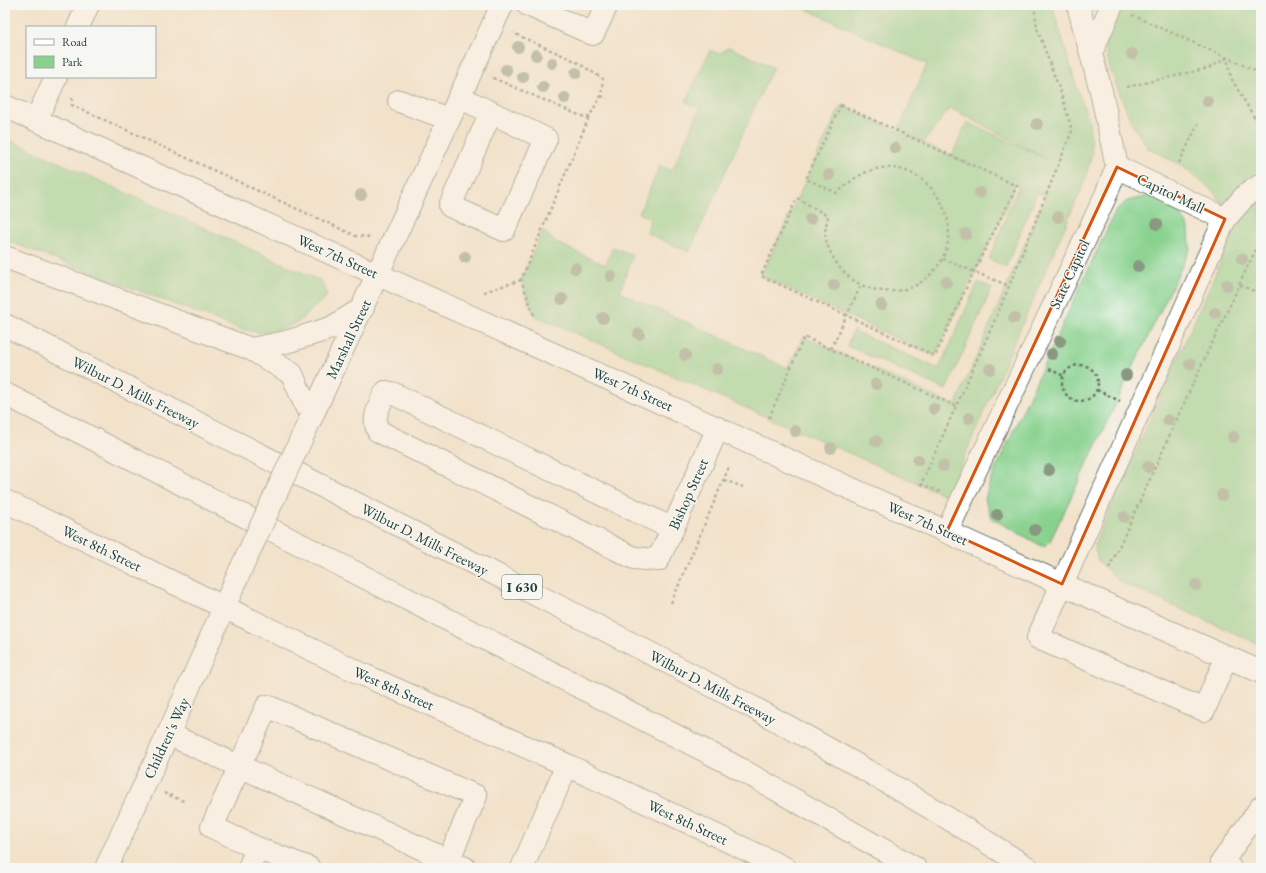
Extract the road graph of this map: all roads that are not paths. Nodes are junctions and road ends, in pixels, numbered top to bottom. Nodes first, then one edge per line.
1 (88, 5) edge
2 (502, 5) edge
3 (528, 5) edge
4 (607, 5) edge
5 (1078, 5) edge
6 (1119, 9) edge
7 (78, 26) edge
8 (1091, 53) junction
9 (56, 78) edge
10 (459, 97) junction
11 (398, 101) dead end
12 (5, 106) edge
13 (491, 112) junction
14 (449, 119) junction
15 (36, 120) junction
16 (1117, 167) junction
17 (1261, 185) edge
18 (1225, 219) junction
19 (5, 257) edge
20 (378, 274) junction
21 (363, 308) junction
22 (5, 325) edge
23 (251, 349) junction
24 (5, 394) edge
25 (312, 418) junction
26 (718, 428) junction
27 (5, 501) edge
28 (673, 529) junction
29 (947, 532) junction
30 (1062, 584) junction
31 (224, 607) junction
32 (1226, 658) junction
33 (1261, 672) edge
34 (168, 734) junction
35 (567, 765) junction
36 (239, 766) junction
37 (1261, 807) edge
38 (257, 848) junction
39 (453, 865) edge
40 (1226, 865) edge
41 (106, 868) edge
42 (249, 868) edge
43 (309, 868) edge
44 (522, 868) edge
45 (785, 868) edge
46 (915, 868) edge
47 (1028, 868) edge

1 - 7 main road
2 - 10 main road, Marshall Street
3 - 4 main road
5 - 8 main road
6 - 8 main road
8 - 16 main road
9 - 15 main road
10 - 13 main road
10 - 14 main road, Marshall Street
11 - 14 main road
12 - 15 main road, West 7th Street
13 - 13 main road
14 - 20 main road, Marshall Street
15 - 20 main road, West 7th Street
16 - 18 main road, Capitol Mall
16 - 29 main road, State Capitol
17 - 18 main road
18 - 30 main road
19 - 23 main road
20 - 21 main road, Marshall Street
20 - 26 main road, West 7th Street
21 - 23 main road
21 - 25 main road, Marshall Street
22 - 47 main road, Wilbur D. Mills Freeway / I 630
23 - 25 main road
24 - 46 main road
25 - 31 main road, Marshall Street, bridge
26 - 28 main road, Bishop Street
26 - 29 main road, West 7th Street
27 - 31 main road, West 8th Street
28 - 28 main road, Bishop Street
29 - 30 main road, West 7th Street
30 - 32 main road, West 7th Street
30 - 32 main road
31 - 34 main road, Children's Way
31 - 35 main road, West 8th Street
32 - 33 main road, West 7th Street
34 - 36 main road
34 - 41 main road, Children's Way
35 - 44 main road
35 - 45 main road, West 8th Street
36 - 38 main road
36 - 39 main road
36 - 39 main road
37 - 40 main road
38 - 42 main road
38 - 43 main road

